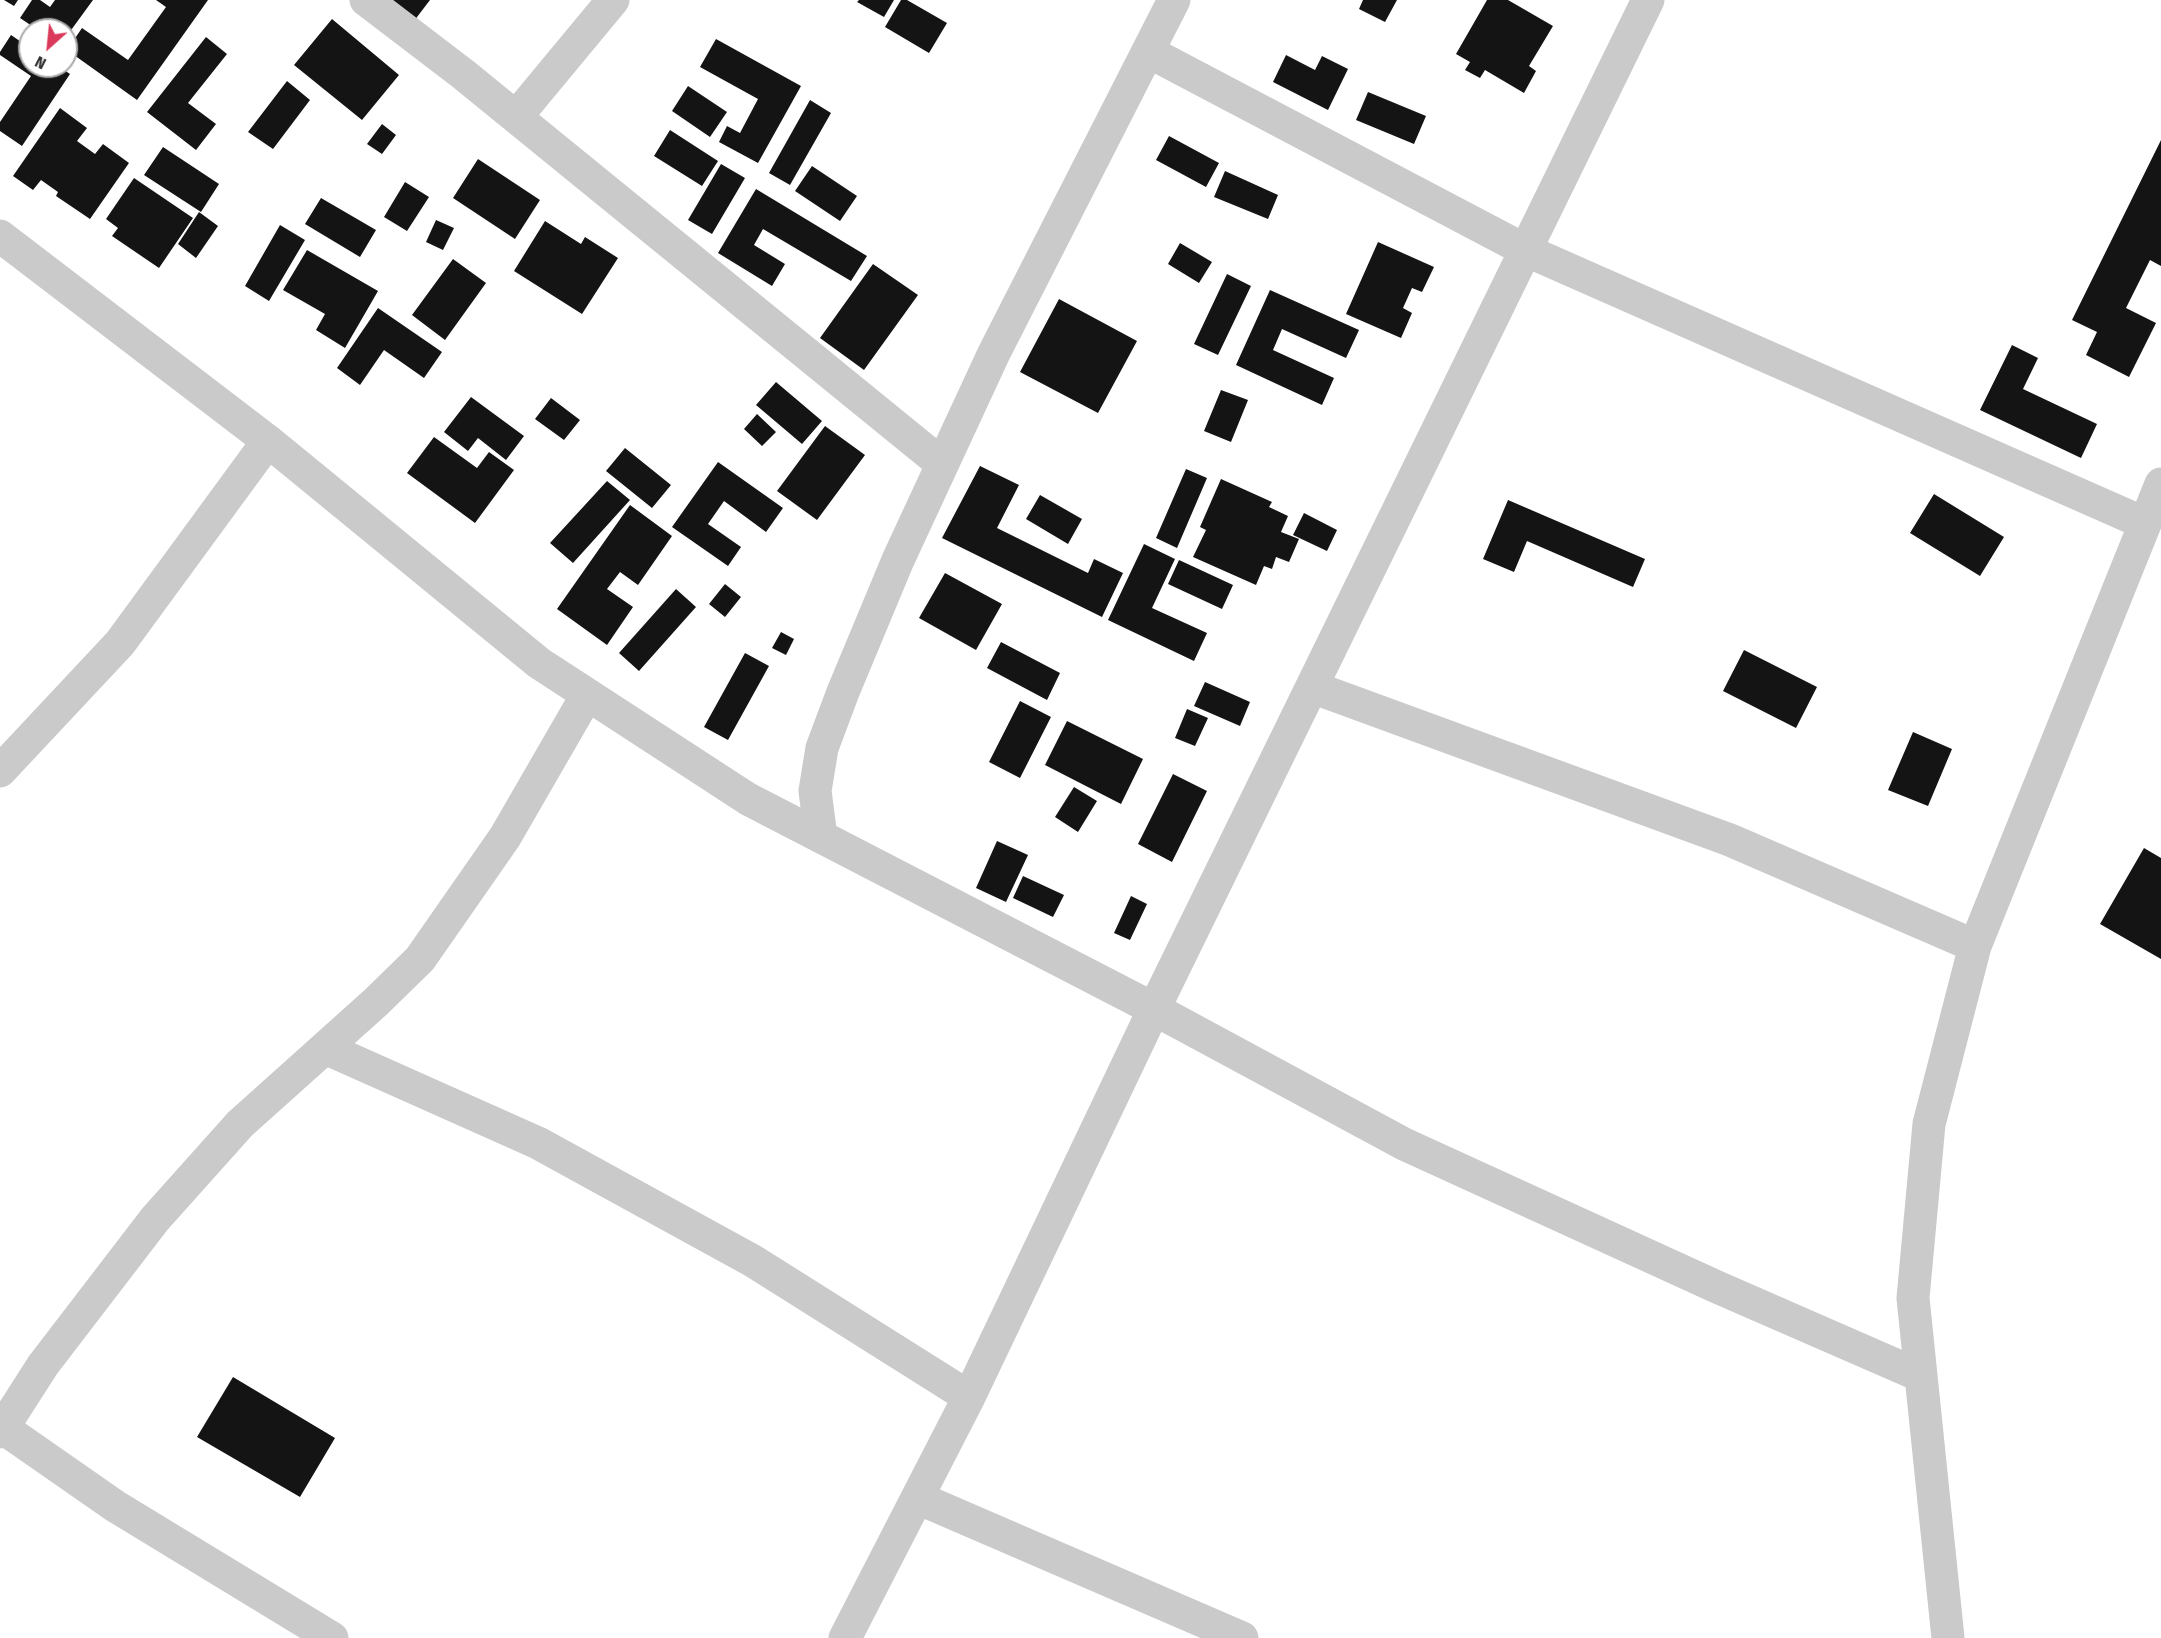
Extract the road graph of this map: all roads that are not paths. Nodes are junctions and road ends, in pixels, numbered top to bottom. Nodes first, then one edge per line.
1 (366, 0) edge
2 (613, 0) edge
3 (1174, 0) edge
4 (1648, 0) edge
5 (1149, 52) junction
6 (516, 117) junction
7 (0, 236) edge
8 (1525, 250) junction
9 (268, 441) junction
10 (942, 464) junction
11 (2161, 484) edge
12 (2144, 523) junction
13 (1312, 687) junction
14 (587, 695) junction
15 (0, 771) edge
16 (821, 837) junction
17 (1975, 946) junction
18 (1154, 1009) junction
19 (325, 1048) junction
20 (1921, 1377) junction
21 (969, 1397) junction
22 (1, 1430) edge
23 (918, 1498) junction
24 (332, 1638) edge
25 (845, 1638) edge
26 (1242, 1638) edge
27 (1948, 1638) edge

1 - 6 street
2 - 6 street
3 - 5 street
4 - 8 street
5 - 8 street
5 - 10 street
6 - 10 street
7 - 9 street
8 - 12 street
8 - 13 street
9 - 14 street
9 - 15 street
10 - 16 street
11 - 12 street
12 - 17 street
13 - 17 street
13 - 18 street
14 - 16 street
14 - 19 street
16 - 18 street
17 - 20 street
18 - 20 street
18 - 21 street
19 - 21 street
19 - 22 street
20 - 27 street
21 - 23 street
22 - 24 street
23 - 25 street
23 - 26 street

